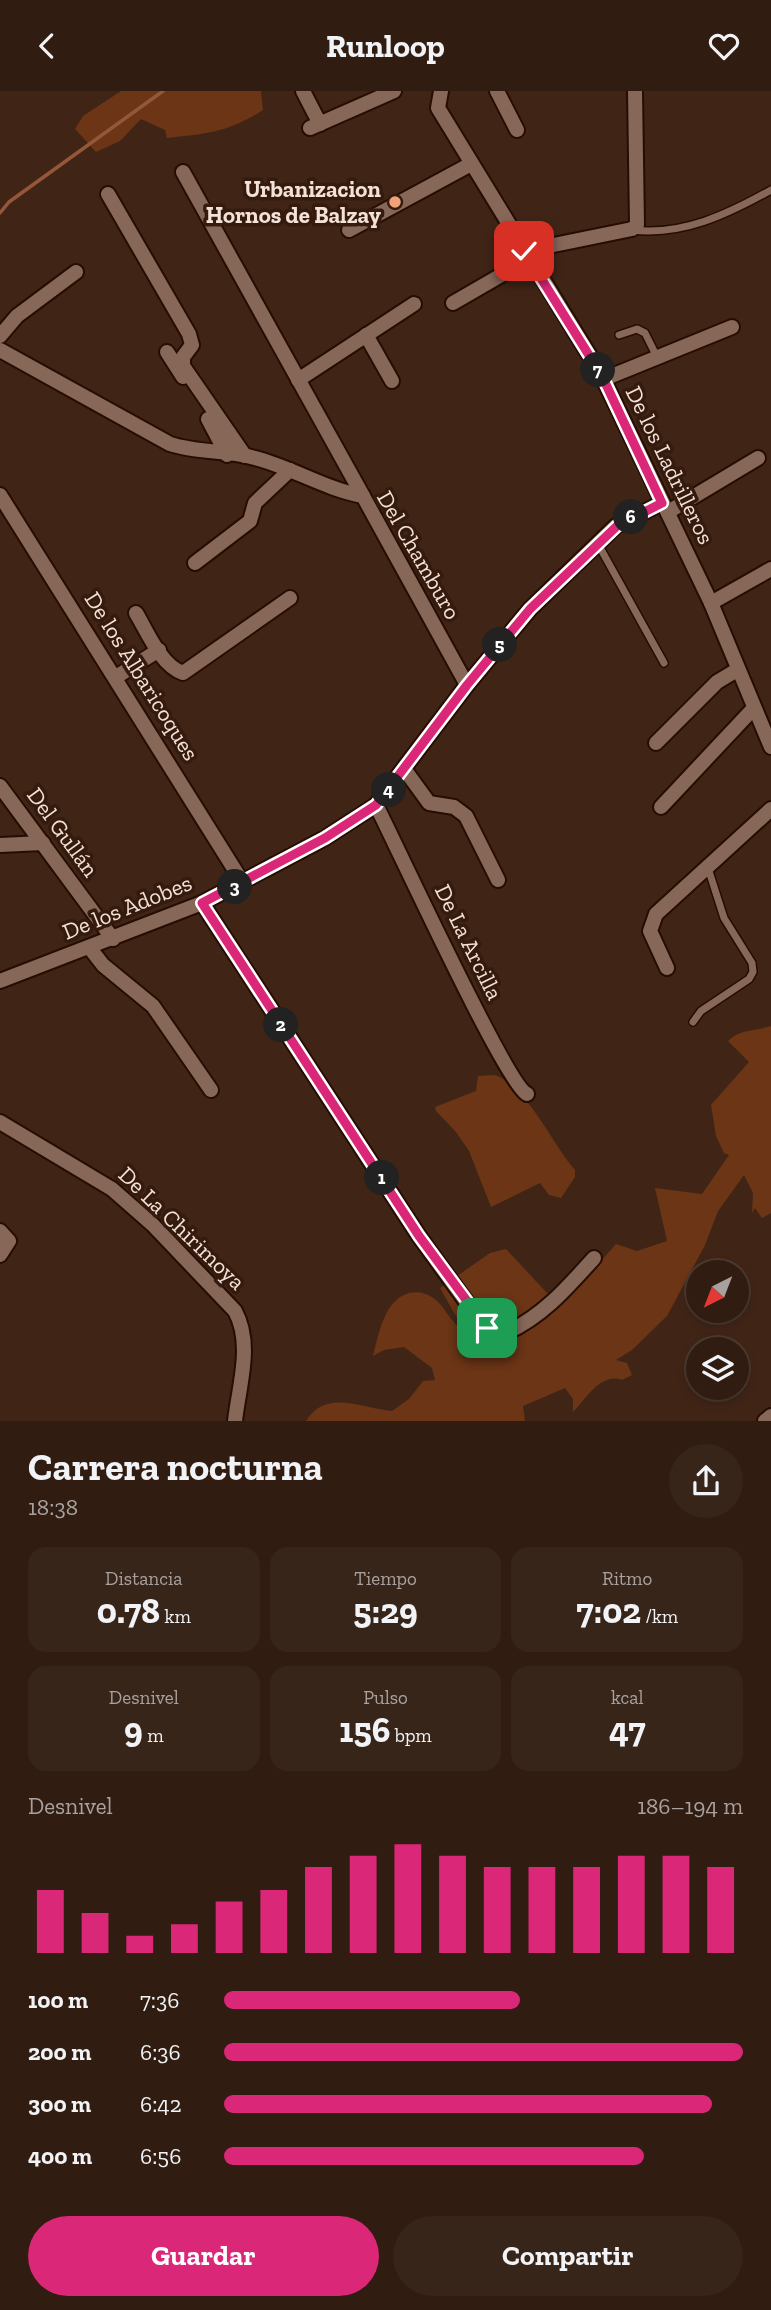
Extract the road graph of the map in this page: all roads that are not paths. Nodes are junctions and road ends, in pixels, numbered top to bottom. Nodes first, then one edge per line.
1 (303, 91) edge
2 (394, 91) edge
3 (441, 91) edge
4 (497, 91) edge
5 (635, 91) edge
6 (517, 129) dead end
7 (471, 164) junction
8 (183, 172) dead end
9 (771, 190) edge
10 (108, 194) dead end
11 (632, 229) junction
12 (349, 230) dead end
13 (527, 255) junction
14 (76, 272) dead end
15 (453, 303) dead end
16 (414, 304) dead end
17 (732, 327) dead end
18 (366, 335) junction
19 (619, 335) dead end
20 (0, 336) edge
21 (0, 350) edge
22 (167, 352) dead end
23 (657, 358) junction
24 (604, 379) junction
25 (299, 380) junction
26 (392, 381) dead end
27 (227, 454) junction
28 (246, 456) junction
29 (758, 458) dead end
30 (290, 470) junction
31 (0, 495) edge
32 (363, 496) junction
33 (665, 507) junction
34 (598, 544) junction
35 (195, 563) dead end
36 (771, 569) edge
37 (290, 598) dead end
38 (711, 603) junction
39 (136, 613) dead end
40 (159, 650) junction
41 (664, 663) dead end
42 (737, 670) junction
43 (116, 677) junction
44 (467, 685) junction
45 (753, 709) junction
46 (656, 744) dead end
47 (771, 747) edge
48 (405, 770) junction
49 (0, 786) edge
50 (376, 805) junction
51 (662, 807) dead end
52 (771, 809) edge
53 (43, 843) junction
54 (0, 845) edge
55 (707, 867) junction
56 (498, 880) dead end
57 (243, 883) junction
58 (202, 903) junction
59 (113, 939) junction
60 (89, 947) junction
61 (667, 968) dead end
62 (0, 981) edge
63 (693, 1023) dead end
64 (211, 1090) dead end
65 (527, 1094) dead end
66 (0, 1122) edge
67 (0, 1231) edge
68 (0, 1255) edge
69 (594, 1258) dead end
70 (771, 1416) edge
71 (235, 1421) edge
72 (765, 1421) edge

1 - 2 street
3 - 7 street, De los Ladrilleros
4 - 6 street
5 - 11 street
7 - 12 street
7 - 13 street, De los Ladrilleros
8 - 25 street
9 - 11 lane
10 - 28 street
11 - 13 street
13 - 15 street
13 - 24 street, De los Ladrilleros
14 - 20 street
16 - 18 street
17 - 23 street
18 - 25 street
18 - 26 street
19 - 23 lane
21 - 27 street, Del Chamburo
22 - 27 street
23 - 24 street
24 - 33 street, De los Ladrilleros
25 - 32 street
27 - 28 street, Del Chamburo
28 - 30 street, Del Chamburo
29 - 33 street, De los Adobes
30 - 32 street, Del Chamburo
30 - 35 street
31 - 43 street, De los Albaricoques
32 - 44 street, Del Chamburo
33 - 34 street, De los Adobes
33 - 38 street, De los Ladrilleros
34 - 41 lane
34 - 44 street, De los Adobes
36 - 38 street
37 - 40 street
38 - 42 street, De los Ladrilleros
39 - 40 street
40 - 43 street
42 - 45 street, De los Ladrilleros
42 - 46 street
43 - 57 street, De los Albaricoques
44 - 48 street, De los Adobes
45 - 47 street, De los Ladrilleros
45 - 51 street
48 - 50 street, De los Adobes
48 - 56 street
49 - 53 street, Del Gullán
50 - 57 street, De los Adobes
50 - 65 street, De La Arcilla
52 - 55 street
53 - 54 street
53 - 59 street, Del Gullán
55 - 61 street
55 - 63 lane
57 - 58 street, De los Adobes
58 - 59 street, De los Adobes
58 - 69 street
59 - 60 street, De los Adobes
60 - 62 street, De los Adobes
60 - 64 street
66 - 71 street, De La Chirimoya
67 - 68 street
70 - 72 street

